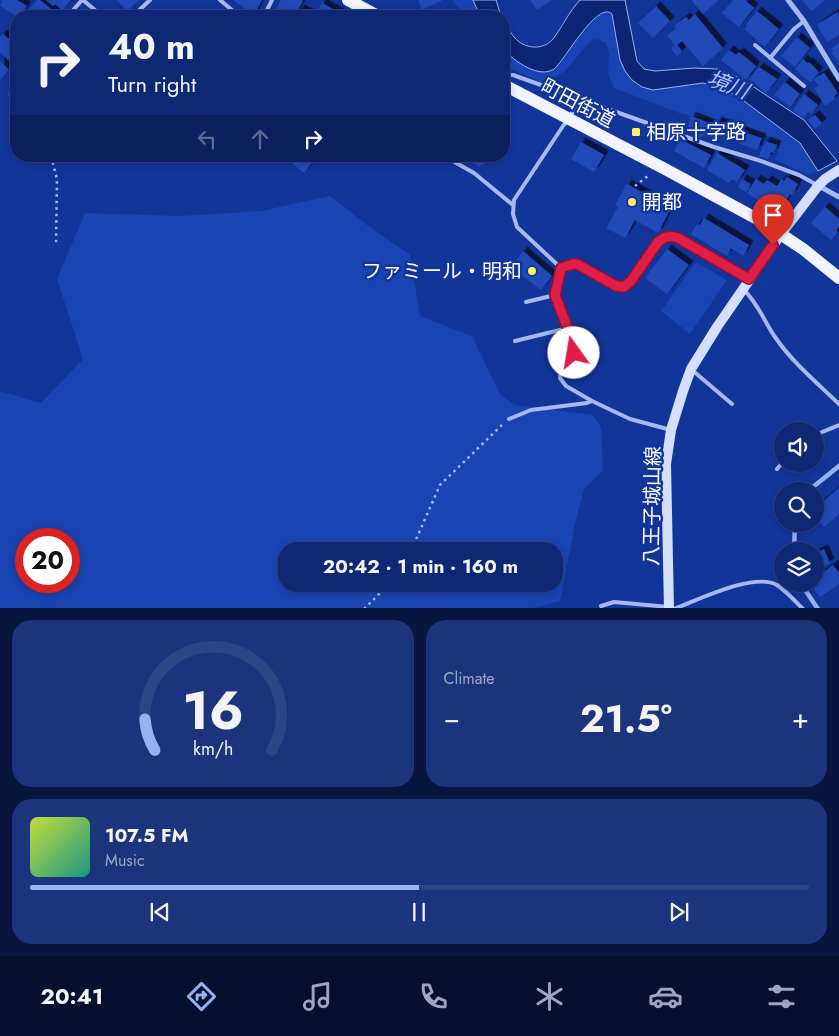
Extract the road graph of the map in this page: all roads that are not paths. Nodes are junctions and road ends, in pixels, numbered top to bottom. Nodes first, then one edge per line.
1 (82, 0) edge
2 (150, 0) edge
3 (220, 0) edge
4 (348, 0) edge
5 (788, 0) edge
6 (73, 10) edge
7 (94, 10) edge
8 (139, 10) edge
9 (232, 10) edge
10 (367, 10) edge
11 (804, 21) junction
12 (755, 45) dead end
13 (770, 58) junction
14 (510, 75) edge
15 (839, 79) edge
16 (804, 86) dead end
17 (510, 88) edge
18 (579, 99) junction
19 (569, 119) junction
20 (455, 162) edge
21 (839, 170) edge
22 (822, 182) junction
23 (839, 197) edge
24 (513, 205) junction
25 (781, 234) junction
26 (561, 268) junction
27 (839, 278) edge
28 (749, 279) junction
29 (742, 289) junction
30 (555, 295) junction
31 (526, 302) dead end
32 (568, 328) junction
33 (515, 341) dead end
34 (691, 369) junction
35 (592, 401) junction
36 (732, 404) dead end
37 (839, 404) edge
38 (509, 419) road end
39 (839, 425) edge
40 (671, 430) junction
41 (824, 431) edge
42 (601, 606) dead end
43 (671, 608) edge
44 (802, 608) edge

1 - 6 lane
1 - 7 lane
2 - 8 lane
3 - 9 lane
4 - 10 main road
5 - 11 street
11 - 13 lane
11 - 15 street
12 - 13 lane
13 - 16 lane
14 - 18 lane
17 - 19 main road, 町田街道
18 - 19 lane
18 - 22 lane
19 - 24 lane
19 - 25 main road, 町田街道
20 - 24 lane
21 - 22 main road, 八王子城山線
22 - 23 street
22 - 25 main road, 八王子城山線
24 - 26 lane
25 - 27 main road, 町田街道
25 - 28 main road, 八王子城山線
26 - 28 lane
26 - 30 lane
28 - 29 main road, 八王子城山線
29 - 34 main road, 八王子城山線
29 - 37 lane
30 - 31 lane
30 - 32 lane
32 - 33 lane
32 - 35 lane
34 - 36 lane
34 - 40 main road, 八王子城山線
35 - 38 lane
35 - 40 lane
39 - 41 lane
40 - 43 main road, 八王子城山線
42 - 43 lane
43 - 44 lane

